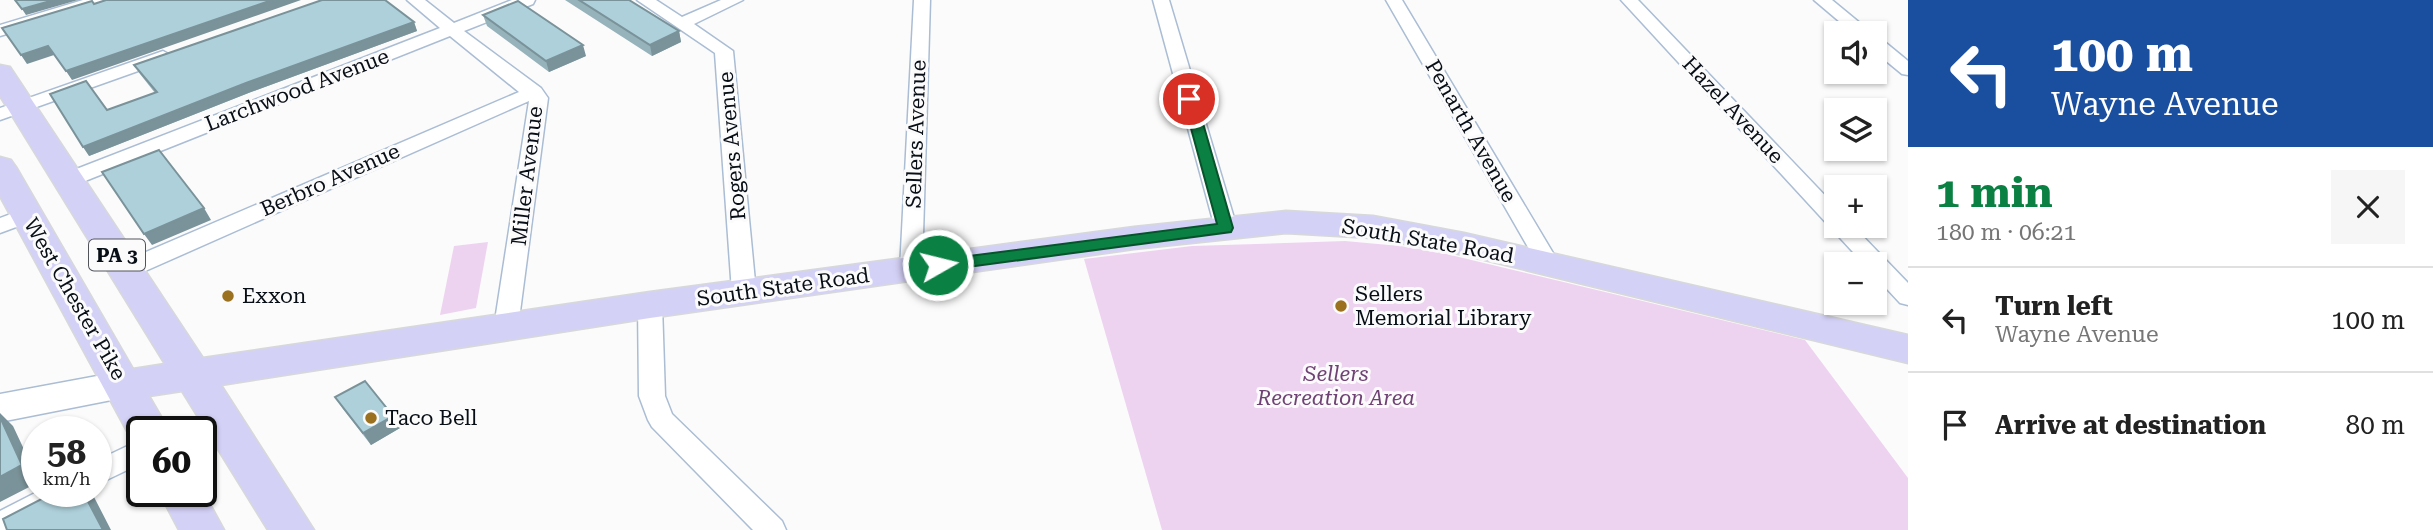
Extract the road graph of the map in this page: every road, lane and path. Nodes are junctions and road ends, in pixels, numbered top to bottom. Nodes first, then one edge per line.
1 (100, 0) edge
2 (415, 0) edge
3 (527, 0) edge
4 (645, 0) edge
5 (735, 0) edge
6 (922, 0) edge
7 (1161, 0) edge
8 (1394, 0) edge
9 (1629, 0) edge
10 (1822, 0) edge
11 (1848, 21) edge
12 (682, 23) junction
13 (453, 29) junction
14 (0, 31) edge
15 (187, 48) edge
16 (1887, 53) edge
17 (1908, 70) edge
18 (0, 73) edge
19 (534, 92) junction
20 (11, 110) edge
21 (0, 167) edge
22 (68, 180) junction
23 (1824, 207) edge
24 (14, 220) edge
25 (1226, 228) junction
26 (1852, 238) edge
27 (1548, 263) junction
28 (911, 269) junction
29 (126, 270) junction
30 (744, 292) junction
31 (1908, 297) edge
32 (650, 305) junction
33 (506, 327) junction
34 (1908, 349) edge
35 (192, 374) junction
36 (124, 385) junction
37 (0, 408) edge
38 (140, 416) edge
39 (34, 507) edge
40 (189, 507) edge
41 (0, 525) edge
42 (202, 530) edge
43 (292, 530) edge
44 (772, 530) edge

1 - 14 street
2 - 13 street, Miller Avenue
3 - 13 street, Larchwood Avenue
4 - 12 street, Rogers Avenue
5 - 12 street
6 - 28 street, Sellers Avenue
7 - 25 street
8 - 27 street, Penarth Avenue
9 - 23 street, Hazel Avenue
10 - 11 street
12 - 30 street, Rogers Avenue
13 - 19 street, Miller Avenue
13 - 22 street, Larchwood Avenue
15 - 20 street
16 - 17 street
18 - 20 main road, PA 3
19 - 29 street, Berbro Avenue
19 - 33 street, Miller Avenue
20 - 22 main road, PA 3
21 - 24 main road, West Chester Pike / PA 3
22 - 29 main road, PA 3
24 - 36 main road, West Chester Pike / PA 3
25 - 27 main road, South State Road
25 - 28 main road, South State Road
26 - 31 street
27 - 34 main road, South State Road
28 - 30 main road, South State Road
29 - 35 main road, PA 3
30 - 32 main road, South State Road
32 - 33 main road, South State Road
32 - 44 street
33 - 35 main road, South State Road
35 - 36 main road, South State Road
35 - 43 main road, PA 3
36 - 37 main road
36 - 38 main road, West Chester Pike / PA 3
39 - 41 street
40 - 42 main road

